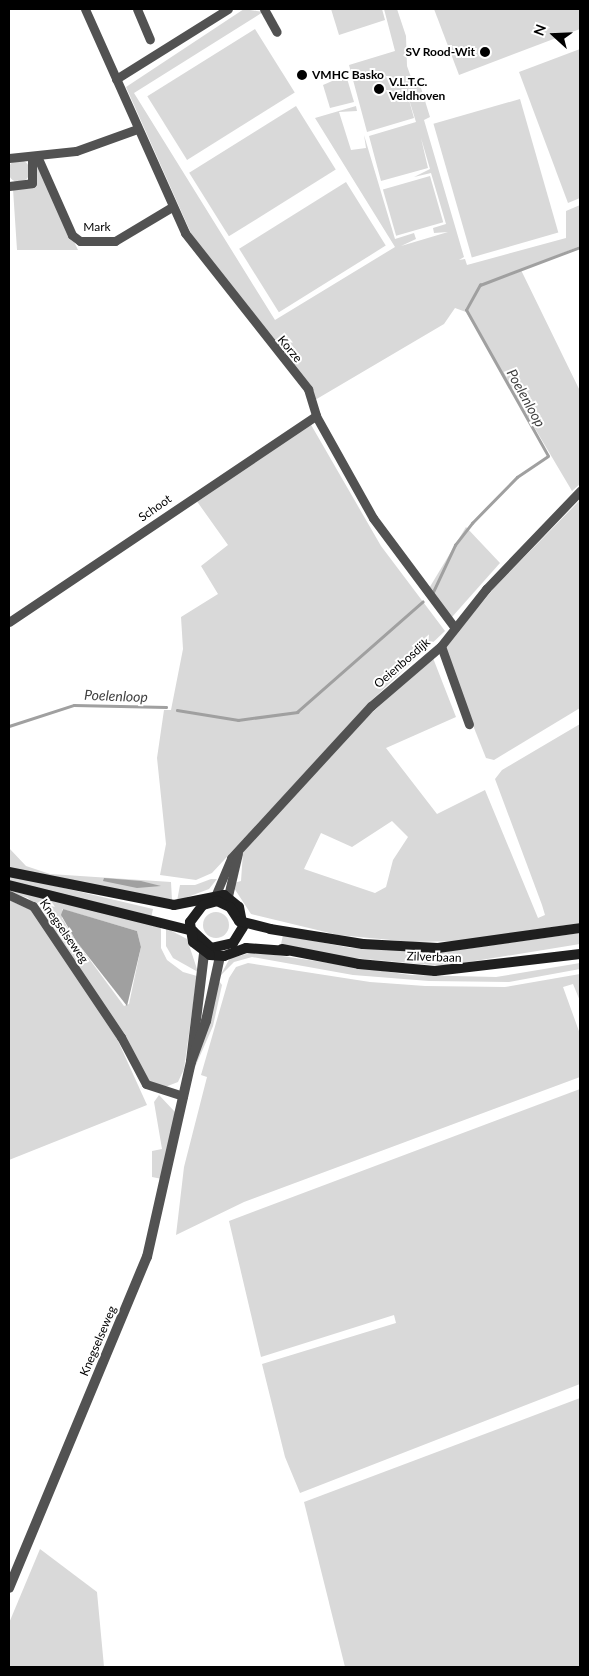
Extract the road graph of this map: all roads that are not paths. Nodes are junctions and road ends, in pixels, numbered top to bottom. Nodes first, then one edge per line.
1 (85, 9) edge
2 (137, 9) edge
3 (225, 9) edge
4 (264, 9) edge
5 (277, 32) dead end
6 (150, 39) dead end
7 (116, 80) junction
8 (137, 129) junction
9 (34, 156) junction
10 (9, 158) edge
11 (9, 186) edge
12 (172, 207) junction
13 (316, 416) junction
14 (580, 491) edge
15 (9, 622) edge
16 (455, 628) junction
17 (441, 646) junction
18 (469, 724) dead end
19 (239, 850) junction
20 (9, 872) edge
21 (10, 892) edge
22 (228, 896) junction
23 (214, 898) junction
24 (193, 908) junction
25 (243, 919) junction
26 (580, 928) edge
27 (190, 931) junction
28 (236, 945) junction
29 (221, 952) junction
30 (204, 953) junction
31 (580, 954) edge
32 (191, 1062) junction
33 (183, 1096) junction
34 (9, 1588) edge

1 - 7 street, Korze
2 - 6 street
3 - 7 street
4 - 5 street
7 - 8 street, Korze
8 - 9 street
8 - 12 street, Korze
9 - 10 street
9 - 11 street
9 - 12 street, Mark
12 - 13 street, Korze
13 - 15 street, Schoot
13 - 16 street, Korze
14 - 16 street, Oeienbosdijk
16 - 17 street, Oeienbosdijk
17 - 18 street
17 - 19 street, Oeienbosdijk
19 - 22 street, Oeienbosdijk
19 - 23 street, Oeienbosdijk
20 - 24 main road
21 - 27 main road
21 - 33 street, Knegselseweg
22 - 23 main road
22 - 25 main road
23 - 24 main road
23 - 25 main road
24 - 27 main road
25 - 26 main road, Zilverbaan
25 - 28 main road
27 - 29 main road
27 - 30 main road
28 - 29 main road
28 - 31 main road, Zilverbaan
29 - 30 main road
29 - 32 street, Knegselseweg
30 - 32 street, Knegselseweg
32 - 33 street, Knegselseweg
33 - 34 street, Knegselseweg

